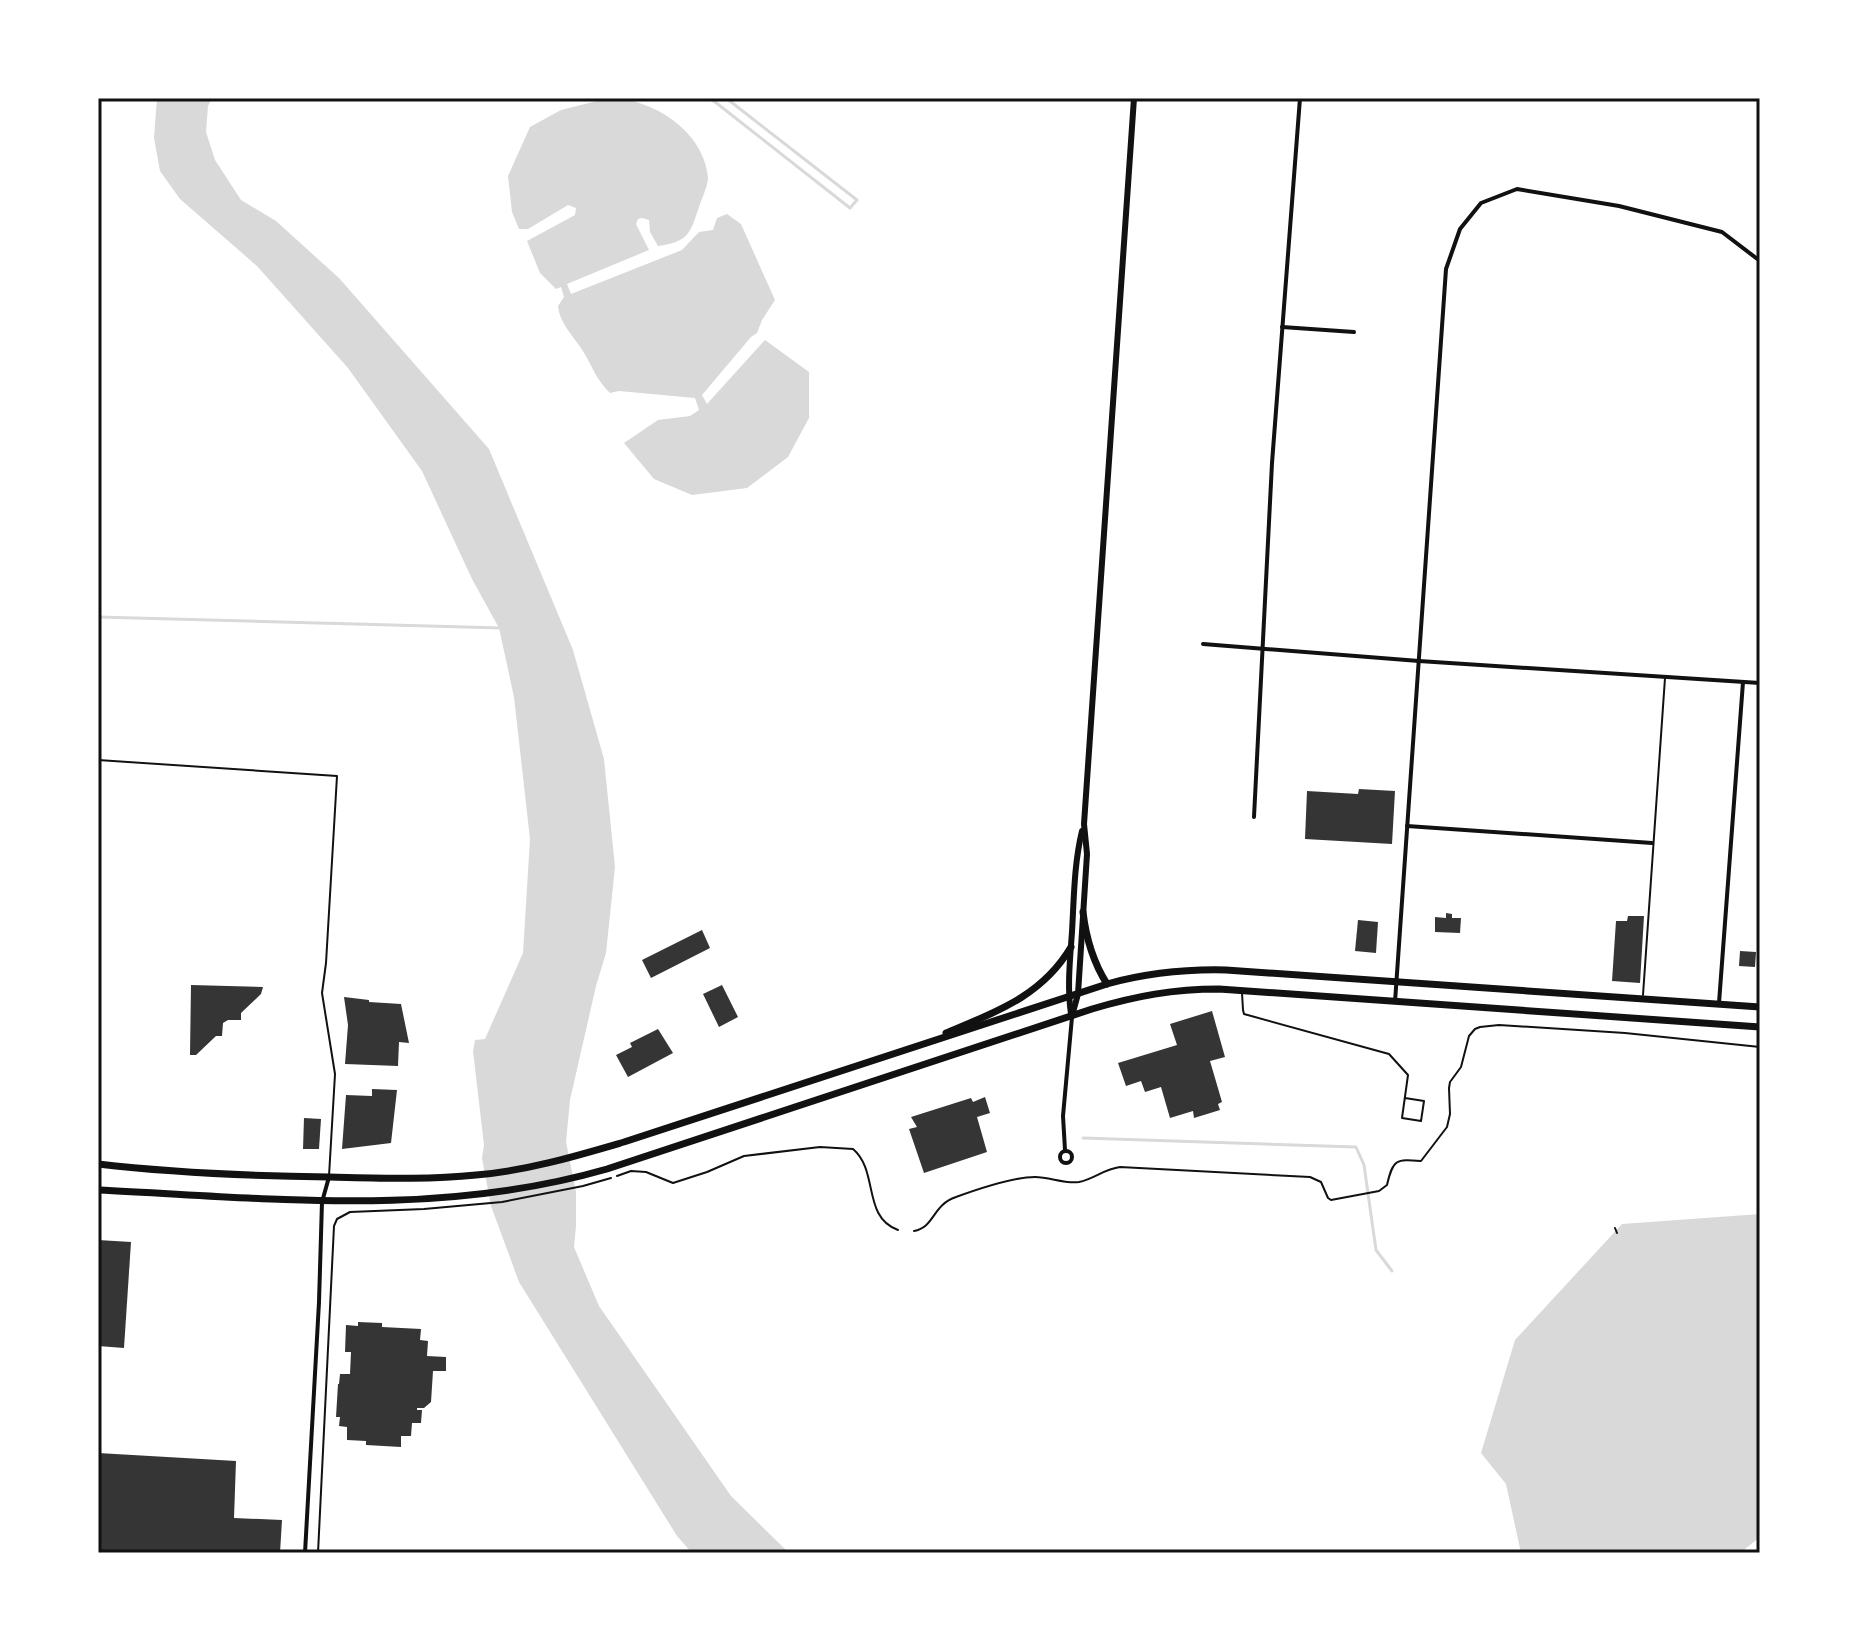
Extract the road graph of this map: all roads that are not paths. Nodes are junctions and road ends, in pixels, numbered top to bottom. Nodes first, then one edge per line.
1 (1134, 98) edge
2 (1300, 98) edge
3 (1760, 261) edge
4 (1282, 327) junction
5 (1354, 332) dead end
6 (1203, 644) dead end
7 (1262, 648) junction
8 (1419, 661) junction
9 (1665, 677) junction
10 (1743, 682) junction
11 (1760, 683) edge
12 (98, 760) edge
13 (1254, 817) dead end
14 (1084, 824) junction
15 (1407, 826) junction
16 (1652, 843) junction
17 (1083, 912) junction
18 (1071, 947) junction
19 (1396, 982) junction
20 (1107, 984) junction
21 (1242, 991) junction
22 (1078, 994) junction
23 (1068, 997) junction
24 (1643, 999) junction
25 (1395, 1002) junction
26 (1719, 1004) junction
27 (1760, 1007) edge
28 (1072, 1016) junction
29 (1760, 1029) edge
30 (903, 1051) junction
31 (1405, 1098) junction
32 (1065, 1150) dead end
33 (98, 1164) edge
34 (329, 1177) junction
35 (98, 1190) edge
36 (322, 1202) junction
37 (305, 1553) edge

1 - 14 main road
2 - 4 street
3 - 8 street
4 - 5 street
4 - 7 street
6 - 7 street
7 - 8 street
7 - 13 street
8 - 9 street
8 - 15 street
9 - 10 street
9 - 16 lane
10 - 11 street
10 - 26 street
12 - 34 lane
14 - 17 main road
14 - 18 main road
15 - 16 street
15 - 19 street
16 - 24 lane
17 - 20 highway
17 - 22 main road
18 - 23 main road
18 - 30 highway
19 - 20 highway
19 - 24 highway
19 - 25 street
20 - 22 highway
21 - 25 highway
21 - 28 highway
21 - 31 lane
22 - 23 highway
22 - 28 main road
23 - 28 main road
23 - 30 highway
24 - 26 highway
25 - 29 highway
26 - 27 highway
28 - 32 street
28 - 36 highway
30 - 34 highway
31 - 31 lane
33 - 34 highway
34 - 36 street
35 - 36 highway
36 - 37 street

